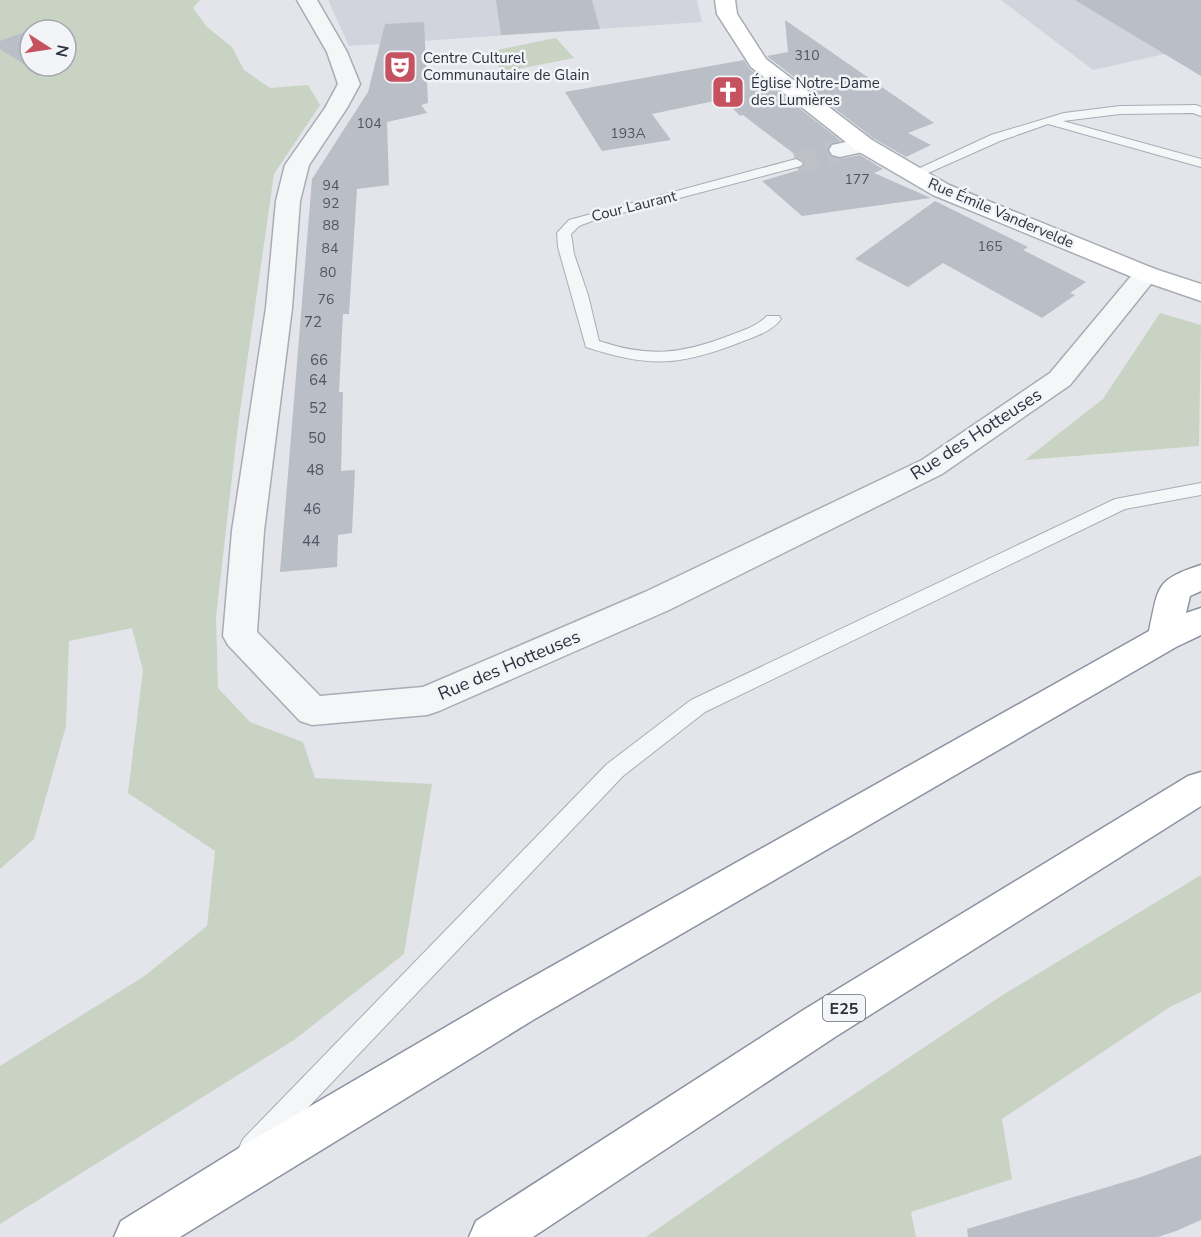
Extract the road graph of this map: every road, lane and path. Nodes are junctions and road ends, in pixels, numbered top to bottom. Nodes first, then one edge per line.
1 (307, 0) edge
2 (725, 0) edge
3 (1201, 112) edge
4 (1047, 120) junction
5 (864, 145) junction
6 (840, 150) tunnel mouth
7 (796, 163) tunnel mouth
8 (1201, 163) edge
9 (914, 174) junction
10 (1146, 274) junction
11 (1201, 294) edge
12 (773, 319) dead end
13 (1201, 489) edge
14 (1201, 577) edge
15 (1201, 620) edge
16 (1164, 638) junction
17 (1201, 787) edge
18 (212, 1190) junction
19 (137, 1237) edge
20 (492, 1237) edge

1 - 10 street, Rue des Hotteuses
2 - 5 main road, Rue Émile Vandervelde
3 - 4 lane
4 - 8 lane
4 - 9 lane
5 - 6 street
5 - 9 main road, Rue Émile Vandervelde
7 - 12 lane, Cour Laurant
9 - 10 main road, Rue Émile Vandervelde
10 - 11 main road, Rue Émile Vandervelde
13 - 18 lane
14 - 16 main road
15 - 16 main road
16 - 18 main road
17 - 20 main road, E25
18 - 19 main road

